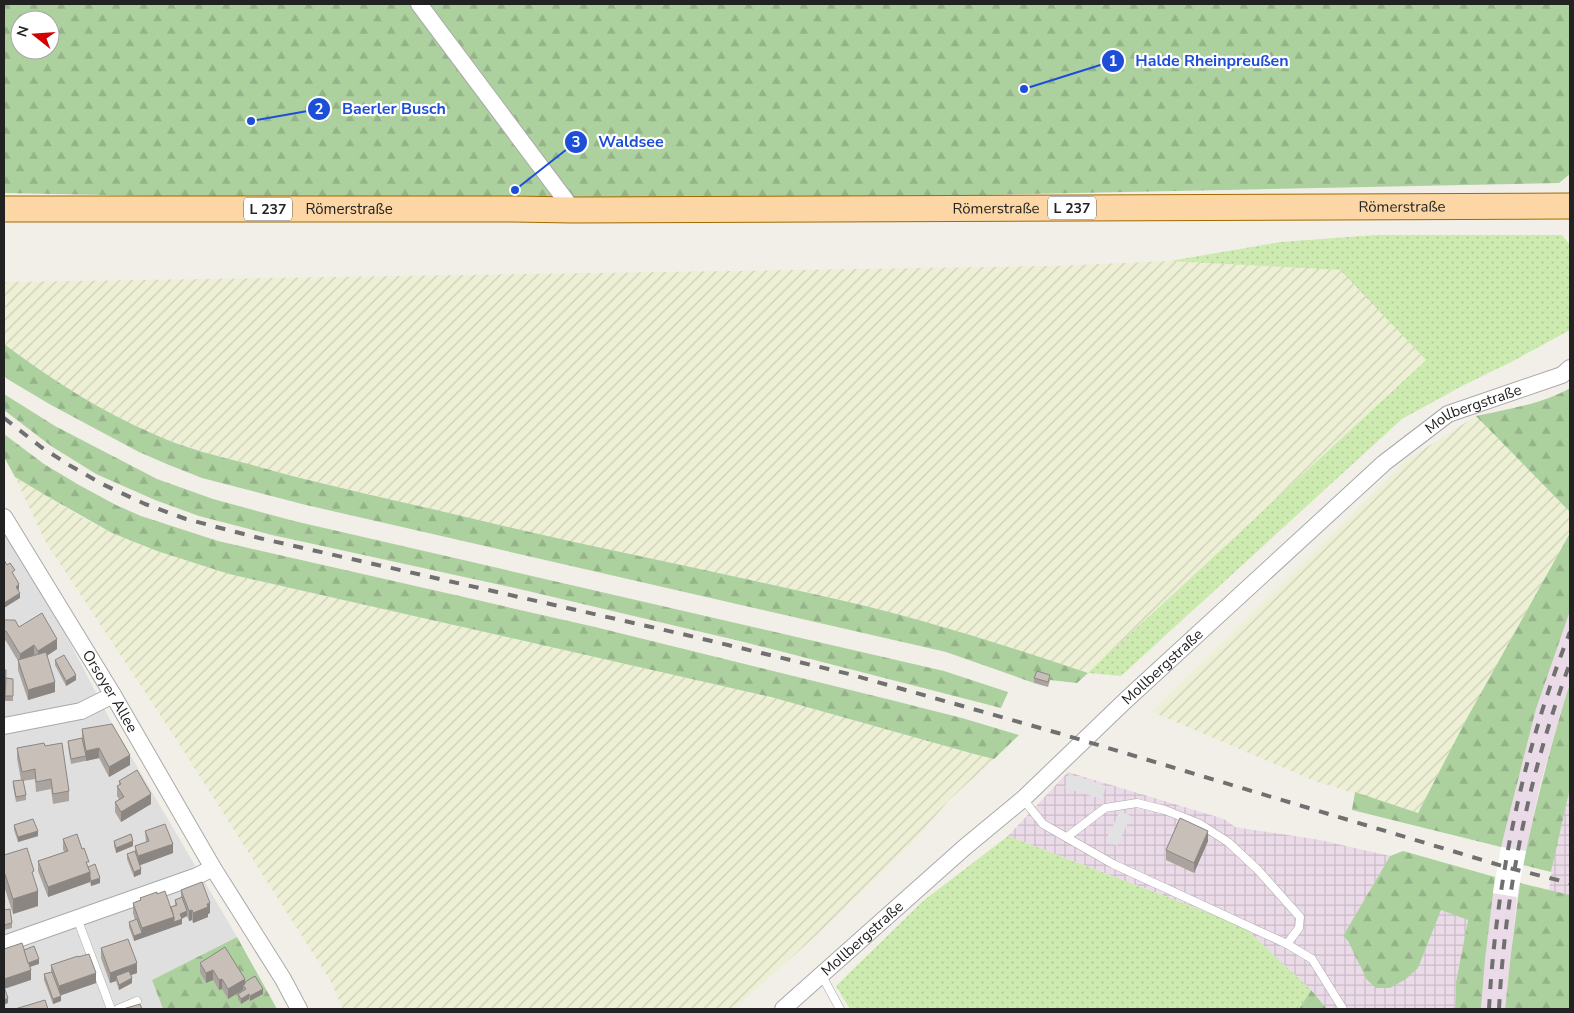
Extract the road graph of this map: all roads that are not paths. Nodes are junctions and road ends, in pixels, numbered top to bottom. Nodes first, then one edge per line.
1 (419, 4) edge
2 (1570, 206) edge
3 (4, 209) edge
4 (573, 210) junction
5 (1570, 368) edge
6 (6, 525) edge
7 (113, 695) junction
8 (4, 726) edge
9 (1022, 799) junction
10 (1067, 837) junction
11 (212, 868) junction
12 (77, 918) junction
13 (4, 944) edge
14 (1287, 944) junction
15 (821, 974) junction
16 (136, 1001) dead end
17 (111, 1009) edge
18 (118, 1009) edge
19 (299, 1009) edge
20 (783, 1009) edge
21 (840, 1009) edge
22 (1343, 1009) edge

1 - 4 street
2 - 4 main road, Römerstraße / L 237
3 - 4 main road, Römerstraße / L 237
5 - 9 street, Mollbergstraße
6 - 7 street, Orsoyer Allee
7 - 8 street
7 - 11 street, Orsoyer Allee
9 - 10 lane
9 - 15 street, Mollbergstraße
10 - 14 lane
10 - 14 lane
11 - 12 street
11 - 19 street, Orsoyer Allee
12 - 13 street
12 - 17 lane
14 - 22 lane
15 - 20 street, Mollbergstraße
15 - 21 lane
16 - 18 lane

